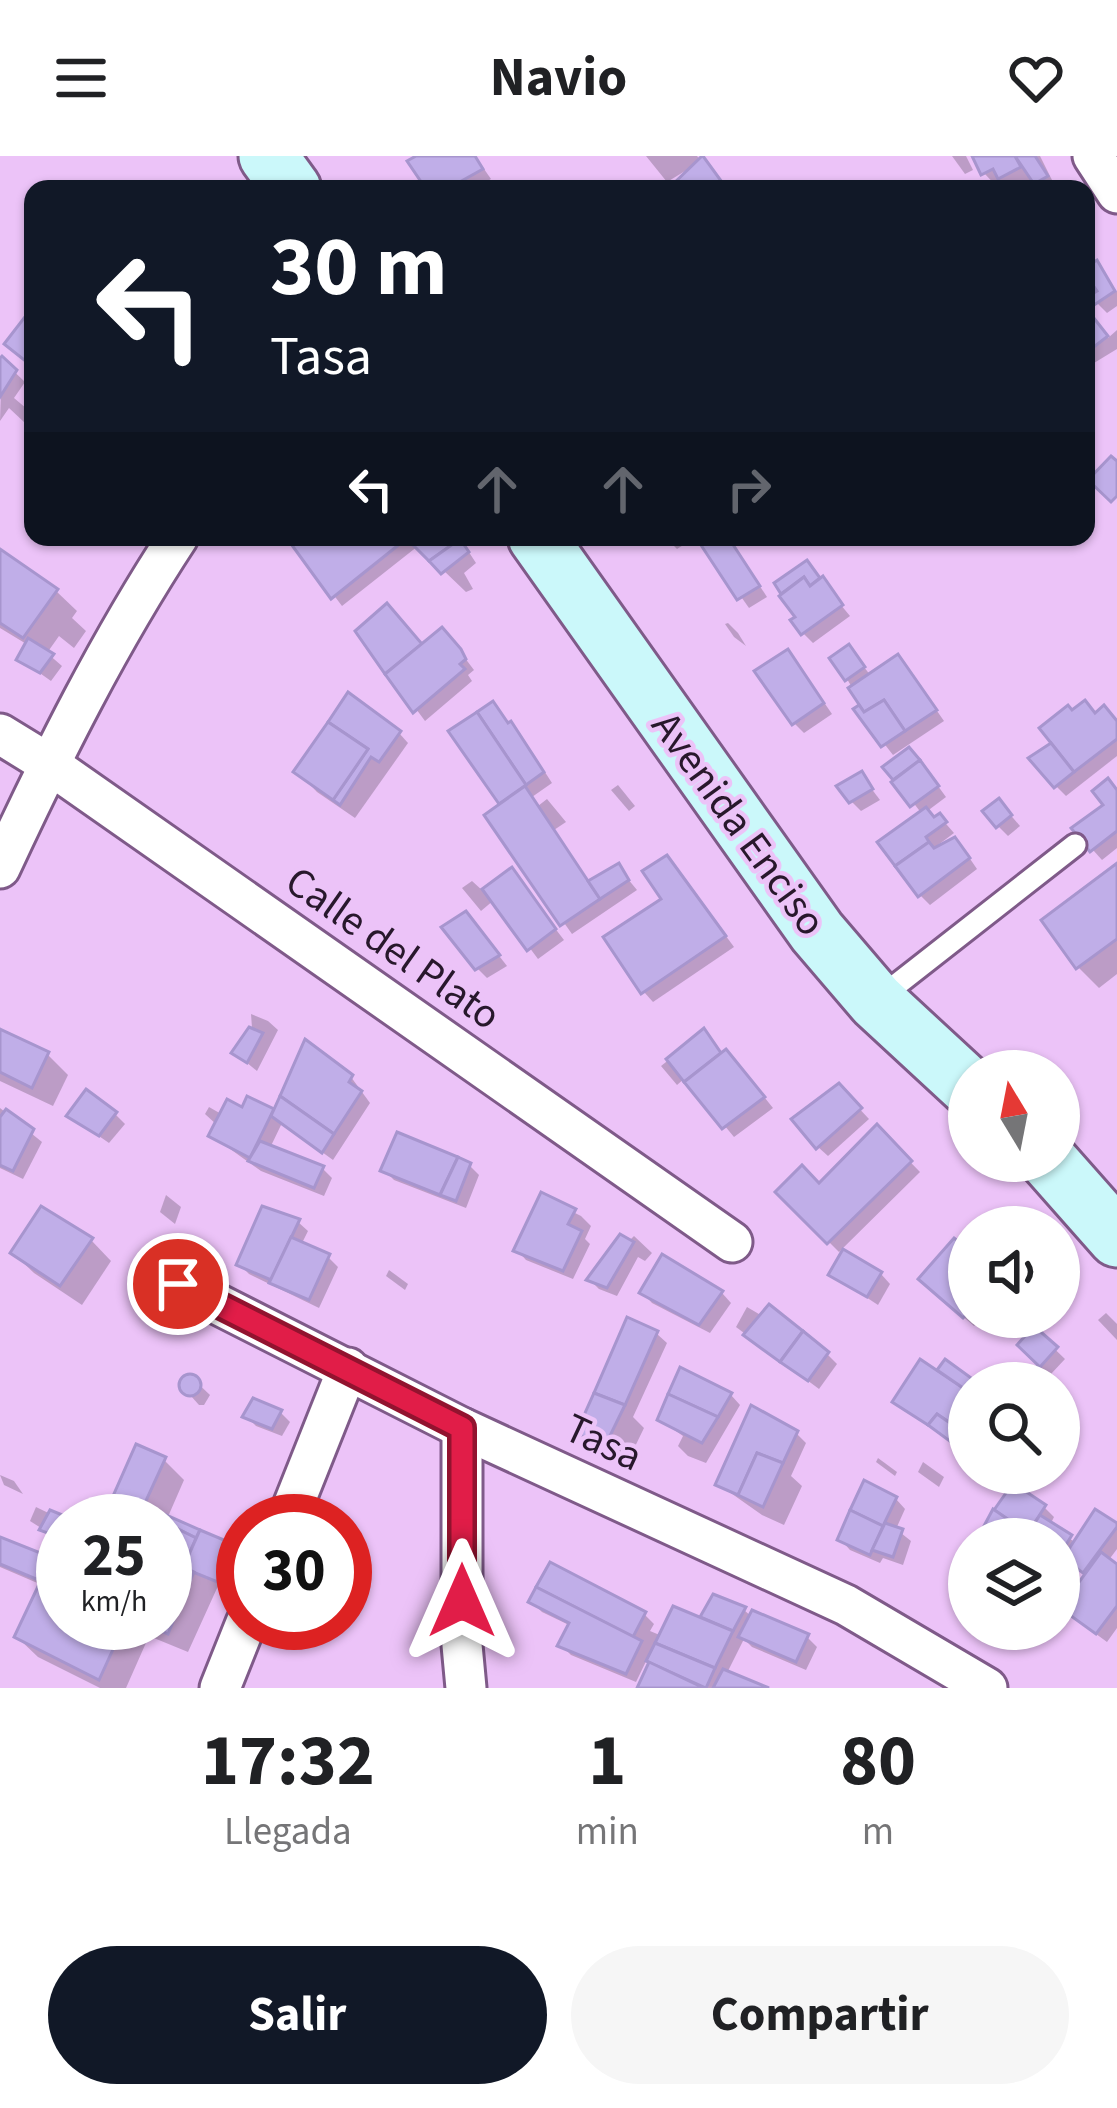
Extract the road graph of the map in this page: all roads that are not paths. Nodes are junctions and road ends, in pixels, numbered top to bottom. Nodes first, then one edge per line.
1 (1093, 156) edge
2 (1117, 193) edge
3 (172, 546) edge
4 (543, 546) edge
5 (0, 734) edge
6 (49, 764) junction
7 (1075, 845) dead end
8 (0, 868) edge
9 (876, 1001) junction
10 (948, 1068) edge
11 (1068, 1182) edge
12 (1117, 1238) edge
13 (732, 1242) dead end
14 (178, 1284) dead end
15 (348, 1368) junction
16 (462, 1428) junction
17 (298, 1494) edge
18 (235, 1650) edge
19 (220, 1688) edge
20 (466, 1688) edge
21 (987, 1688) edge

1 - 2 street
3 - 6 street
4 - 9 main road, Avenida Enciso
5 - 6 street, Calle del Plato
6 - 8 street
6 - 13 street, Calle del Plato
7 - 9 lane
9 - 10 main road, Avenida Enciso
11 - 12 main road
14 - 15 street, Tasa
15 - 16 street, Tasa
15 - 17 street
16 - 20 street
16 - 21 street, Tasa
18 - 19 street

